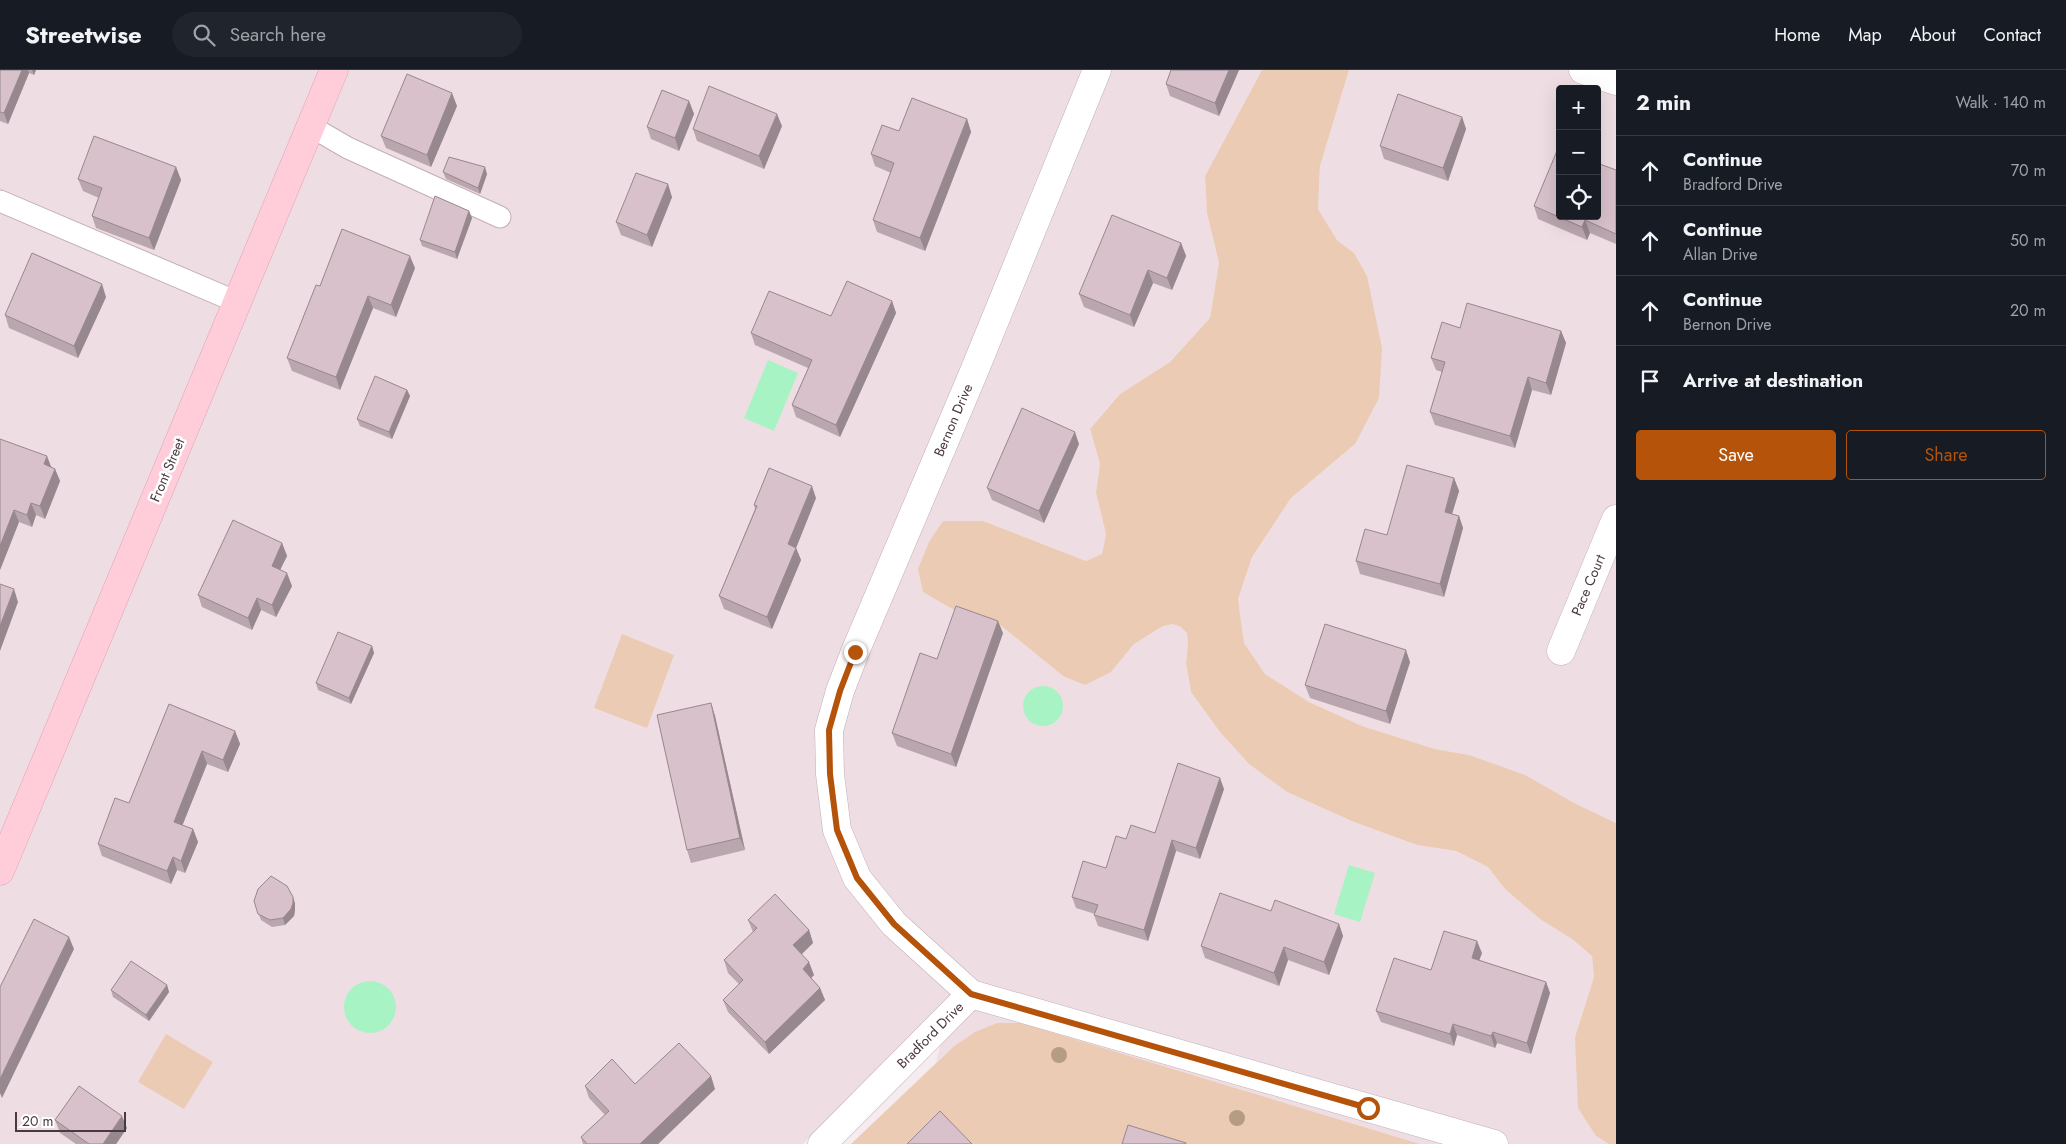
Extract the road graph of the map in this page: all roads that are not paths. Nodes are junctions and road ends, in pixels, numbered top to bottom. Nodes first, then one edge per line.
1 (334, 70) edge
2 (1097, 70) edge
3 (1583, 70) edge
4 (1616, 81) edge
5 (310, 126) junction
6 (0, 201) edge
7 (500, 217) dead end
8 (237, 302) junction
9 (1616, 519) edge
10 (1561, 651) dead end
11 (0, 871) edge
12 (971, 994) junction
13 (822, 1144) edge
14 (1494, 1144) edge

1 - 5 main road, Front Street
2 - 12 street, Bernon Drive
3 - 4 street
5 - 7 lane
5 - 8 main road, Front Street
6 - 8 lane
8 - 11 main road, Front Street
9 - 10 street, Pace Court
12 - 13 street, Bradford Drive
12 - 14 street, Bradford Drive

